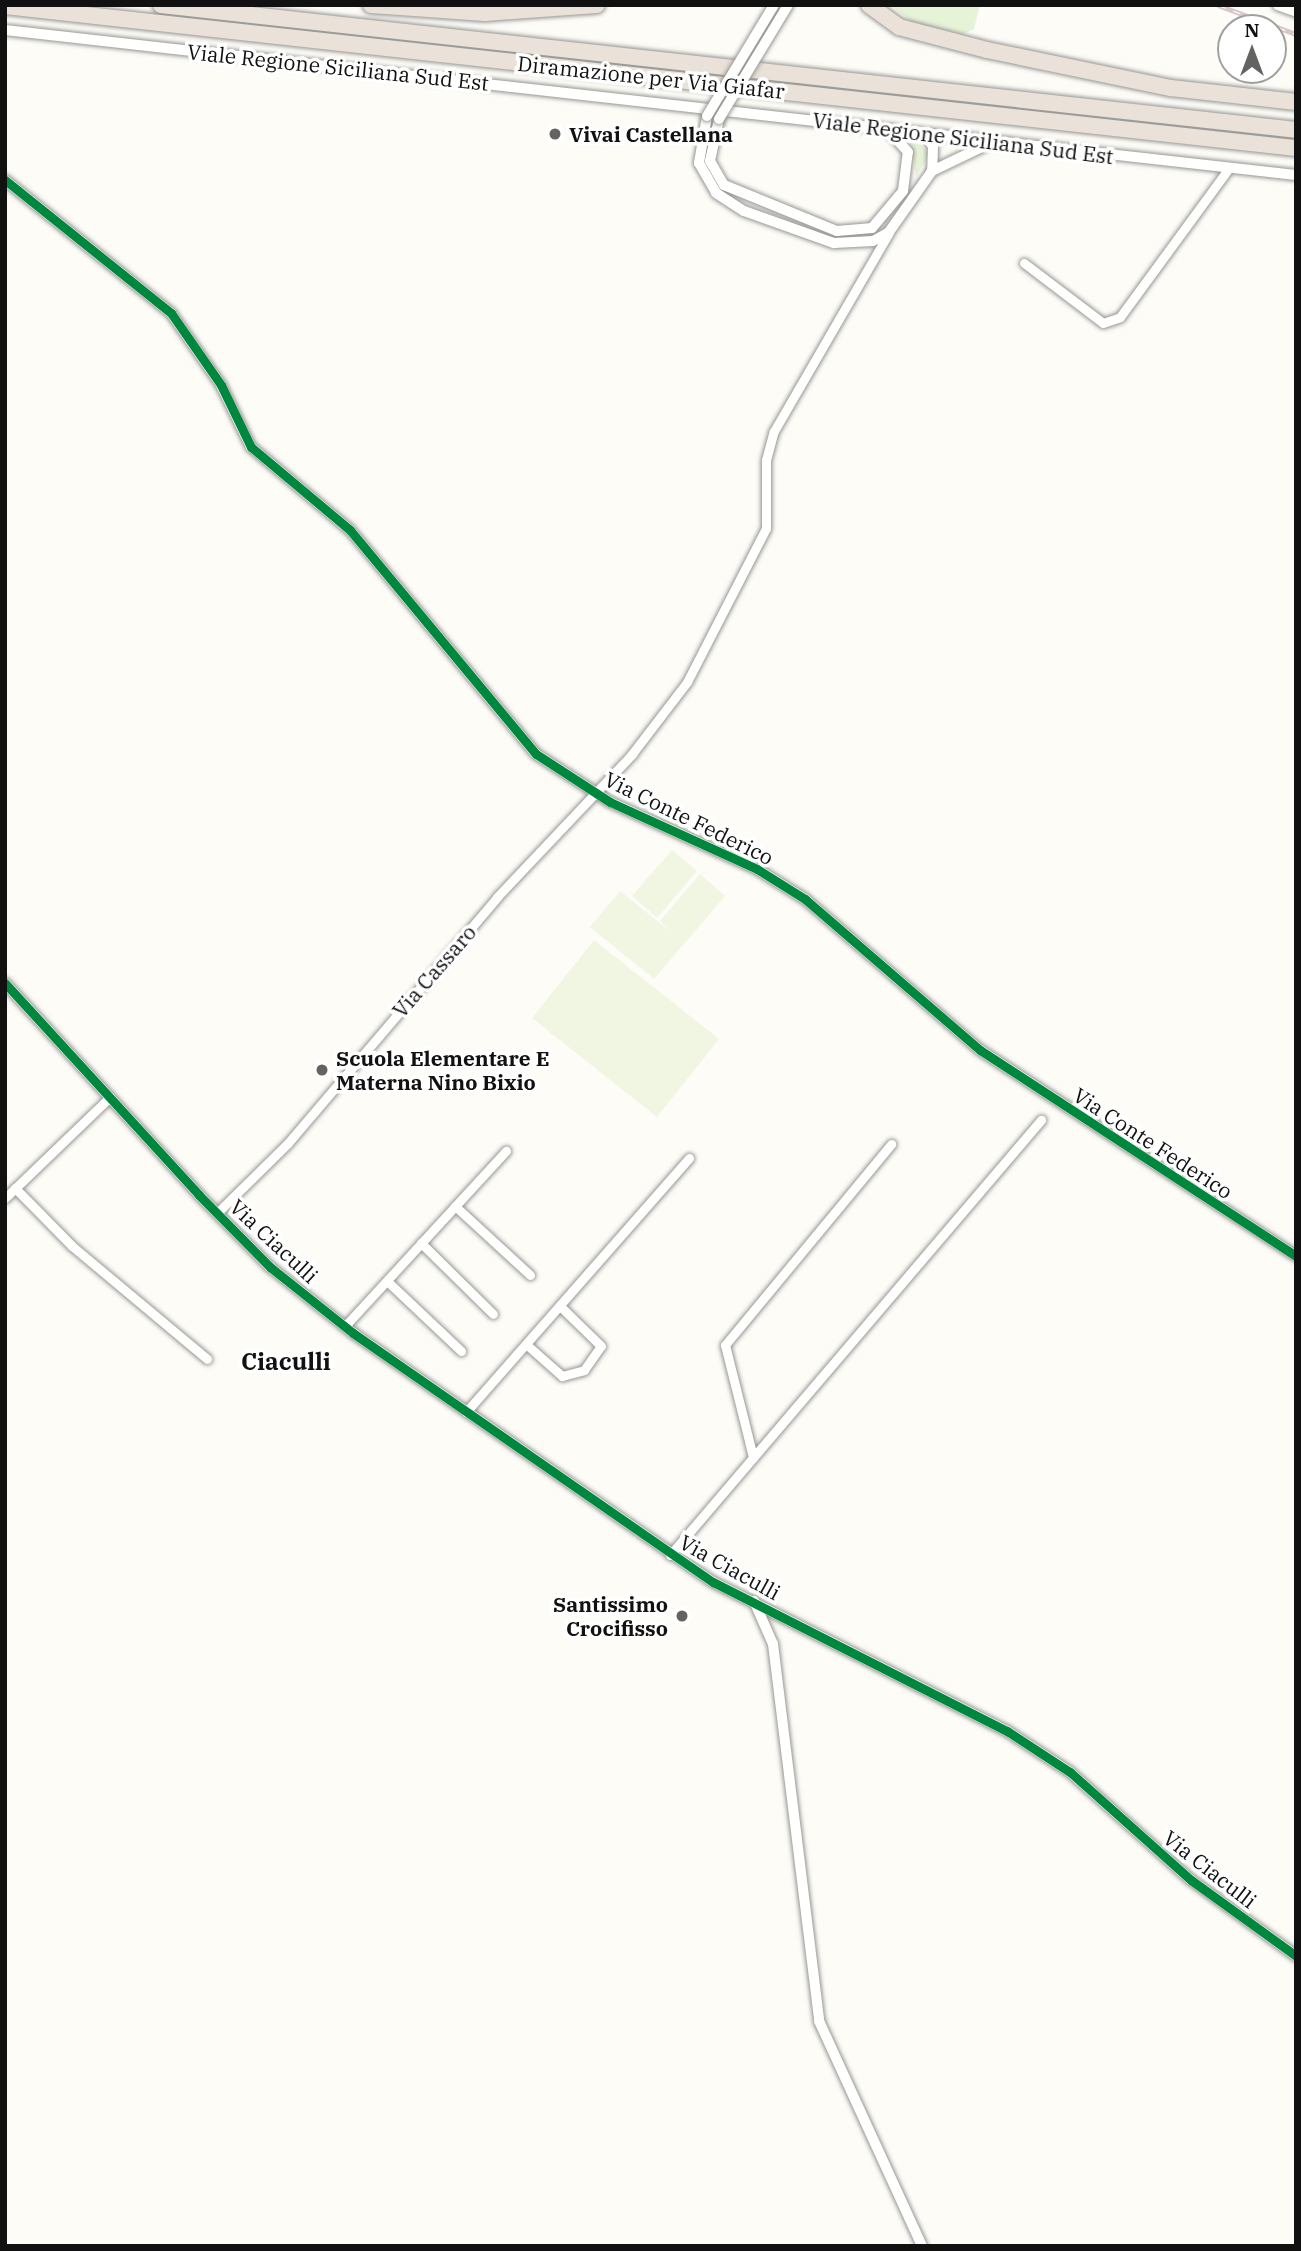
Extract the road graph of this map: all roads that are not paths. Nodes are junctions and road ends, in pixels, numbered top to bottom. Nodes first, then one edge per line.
1 (161, 5) edge
2 (371, 5) edge
3 (457, 5) edge
4 (597, 5) edge
5 (774, 5) edge
6 (788, 5) edge
7 (869, 5) edge
8 (1276, 5) edge
9 (5, 6) edge
10 (1296, 12) edge
11 (514, 13) junction
12 (5, 30) edge
13 (1296, 102) edge
14 (888, 130) junction
15 (1296, 130) edge
16 (925, 134) junction
17 (1001, 142) junction
18 (1296, 148) edge
19 (1229, 168) junction
20 (932, 171) junction
21 (1296, 175) edge
22 (5, 180) edge
23 (889, 232) junction
24 (1024, 263) dead end
25 (596, 792) junction
26 (5, 983) edge
27 (110, 1097) junction
28 (1041, 1120) dead end
29 (891, 1144) dead end
30 (506, 1151) dead end
31 (689, 1158) dead end
32 (15, 1188) junction
33 (5, 1198) edge
34 (455, 1206) junction
35 (217, 1213) junction
36 (421, 1243) junction
37 (1296, 1256) edge
38 (530, 1275) dead end
39 (387, 1281) junction
40 (560, 1306) junction
41 (493, 1314) dead end
42 (345, 1326) junction
43 (527, 1345) junction
44 (461, 1351) dead end
45 (207, 1359) dead end
46 (466, 1412) junction
47 (753, 1457) junction
48 (670, 1555) junction
49 (754, 1601) junction
50 (1296, 1956) edge
51 (922, 2246) edge

1 - 15 highway, Diramazione per Via Giafar
2 - 11 highway
3 - 11 street
4 - 11 highway
5 - 23 street, bridge
6 - 14 street, bridge
7 - 13 highway
8 - 10 street
9 - 18 highway, Diramazione per Via Giafar
12 - 14 street, Viale Regione Siciliana Sud Est
14 - 16 street, Viale Regione Siciliana Sud Est
16 - 17 street, Viale Regione Siciliana Sud Est
16 - 20 street
17 - 19 street, Viale Regione Siciliana Sud Est
17 - 20 street
19 - 21 street, Viale Regione Siciliana Sud Est
19 - 24 street
20 - 23 street
22 - 25 street, Via Conte Federico
23 - 25 street, Via Cassaro
25 - 35 street, Via Cassaro
25 - 37 street, Via Conte Federico
26 - 27 street, Via Ciaculli
27 - 32 street
27 - 35 street, Via Ciaculli
28 - 47 street
29 - 47 street
30 - 34 street
31 - 40 street
32 - 33 street
32 - 45 street
34 - 36 street
34 - 38 street
35 - 42 street, Via Ciaculli
36 - 39 street
36 - 41 street
39 - 42 street
39 - 44 street
40 - 43 street
40 - 43 street
42 - 46 street, Via Ciaculli
43 - 46 street
46 - 48 street, Via Ciaculli
47 - 48 street
48 - 49 street, Via Ciaculli
49 - 50 street, Via Ciaculli
49 - 51 street

